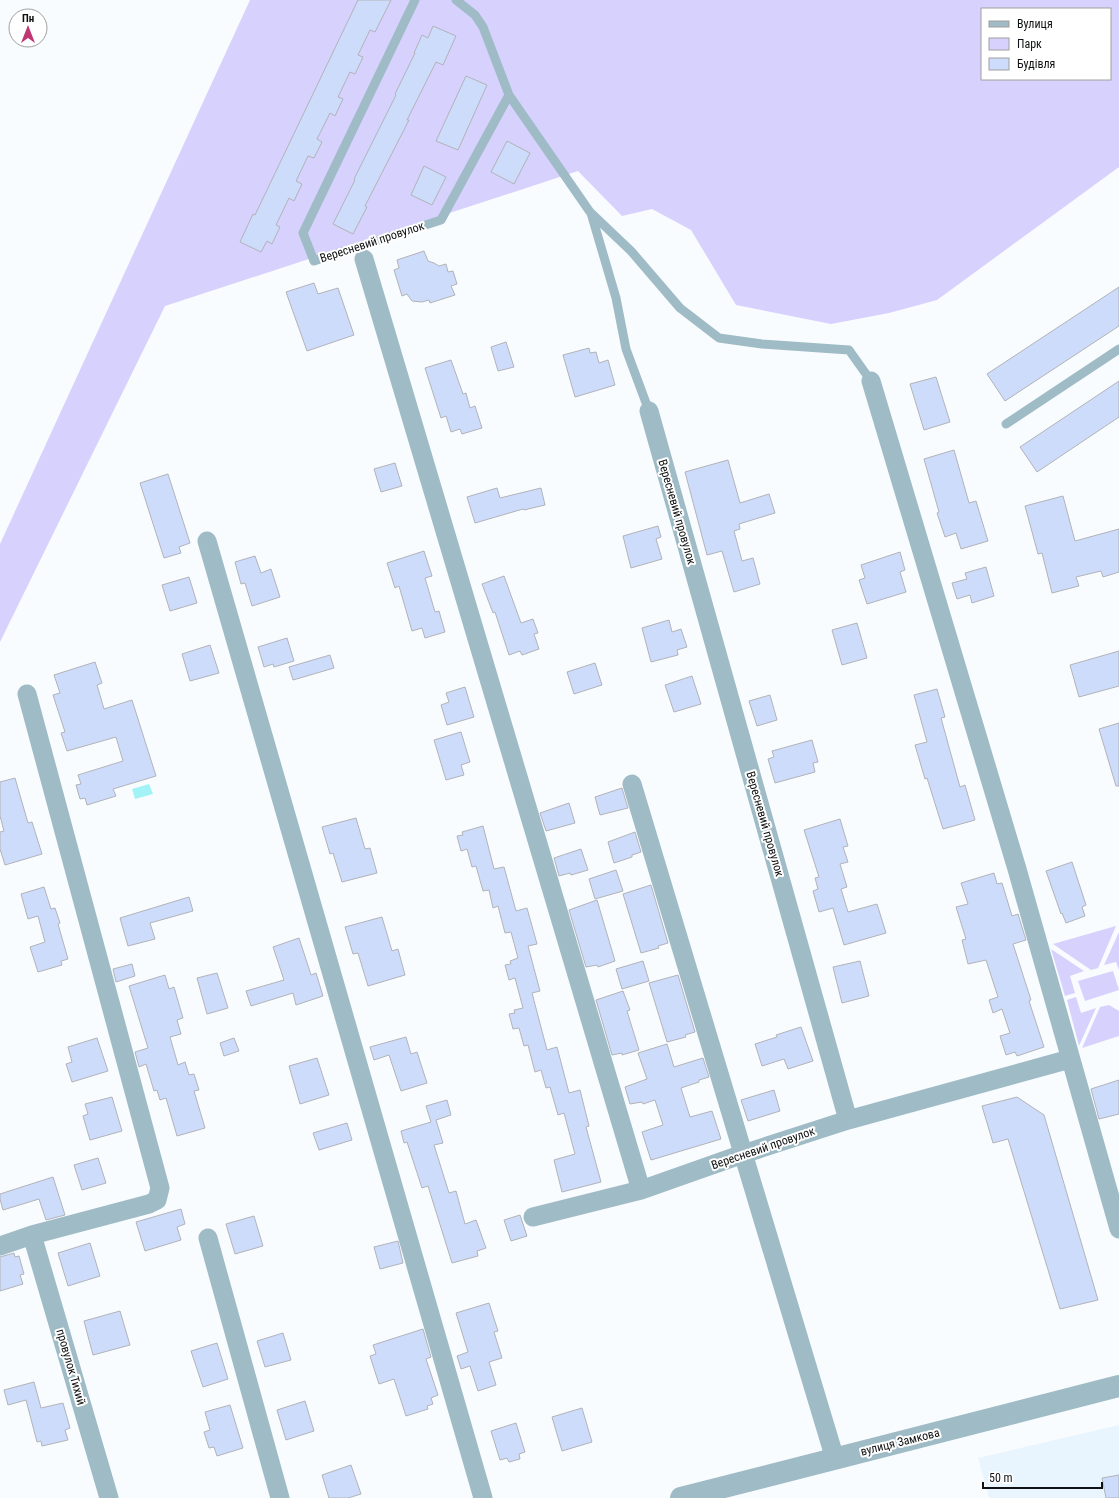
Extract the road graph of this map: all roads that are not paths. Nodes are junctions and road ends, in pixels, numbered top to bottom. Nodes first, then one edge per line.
1 (415, 0) edge
2 (456, 0) edge
3 (509, 95) junction
4 (590, 212) junction
5 (364, 259) dead end
6 (1119, 349) edge
7 (871, 381) joint
8 (649, 411) joint
9 (1006, 424) dead end
10 (207, 541) dead end
11 (27, 694) dead end
12 (632, 784) dead end
13 (1070, 1059) junction
14 (848, 1120) junction
15 (742, 1154) junction
16 (641, 1190) junction
17 (533, 1217) dead end
18 (1119, 1229) edge
19 (32, 1235) junction
20 (208, 1238) dead end
21 (0, 1246) edge
22 (1119, 1386) edge
23 (835, 1459) junction
24 (109, 1498) edge
25 (280, 1498) edge
26 (484, 1498) edge
27 (681, 1498) edge

1 - 3 lane, Вересневий провулок
2 - 3 lane
3 - 4 lane
4 - 7 lane
4 - 8 lane, Вересневий провулок
5 - 16 street
6 - 9 lane
7 - 13 street
8 - 14 street, Вересневий провулок
10 - 26 street
11 - 19 street
12 - 15 street
13 - 14 street
13 - 18 street
14 - 15 street, Вересневий провулок
15 - 16 street, Вересневий провулок
15 - 23 street
16 - 17 street, Вересневий провулок
19 - 21 street
19 - 24 street, провулок Тихий
20 - 25 street
22 - 23 street, вулиця Замкова
23 - 27 street, вулиця Замкова

